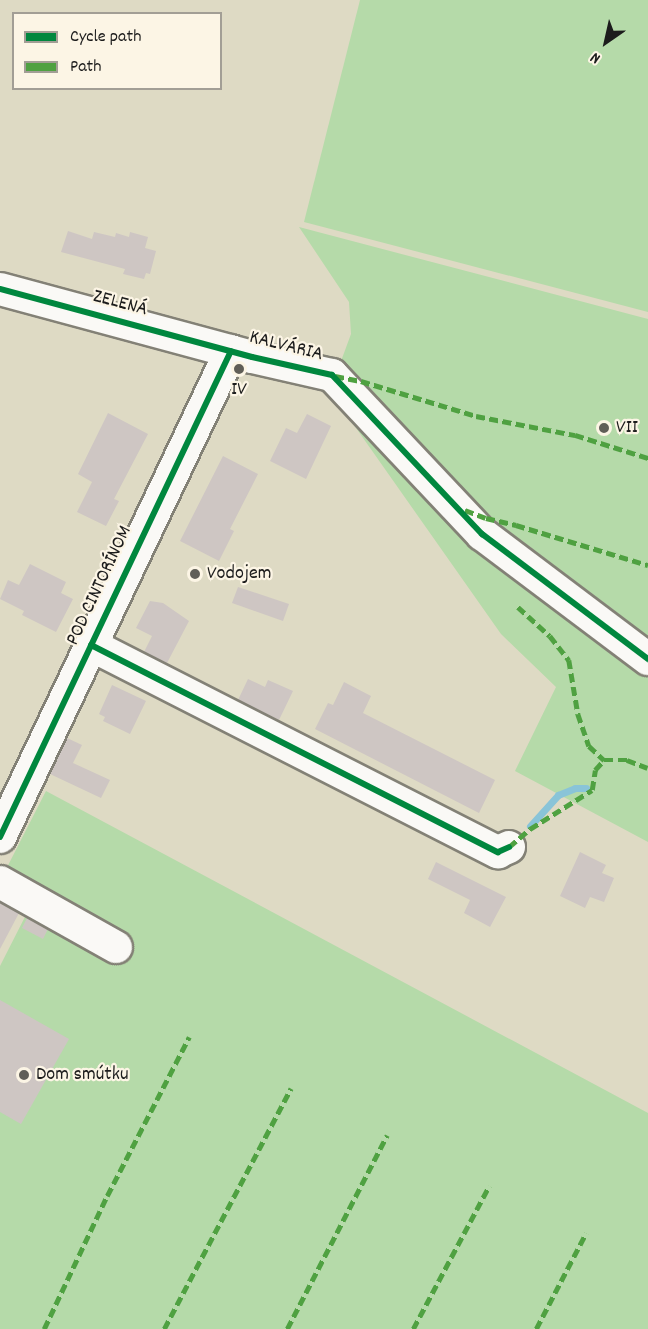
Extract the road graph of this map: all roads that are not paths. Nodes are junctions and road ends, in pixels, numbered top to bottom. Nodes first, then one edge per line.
1 (0, 289) edge
2 (231, 351) junction
3 (91, 645) junction
4 (648, 659) edge
5 (0, 837) edge
6 (509, 847) dead end
7 (0, 882) edge
8 (116, 946) dead end

1 - 2 street, ZELENÁ
2 - 3 street, POD CINTORÍNOM
2 - 4 street, KALVÁRIA
3 - 5 street, POD CINTORÍNOM
3 - 6 street
7 - 8 street

